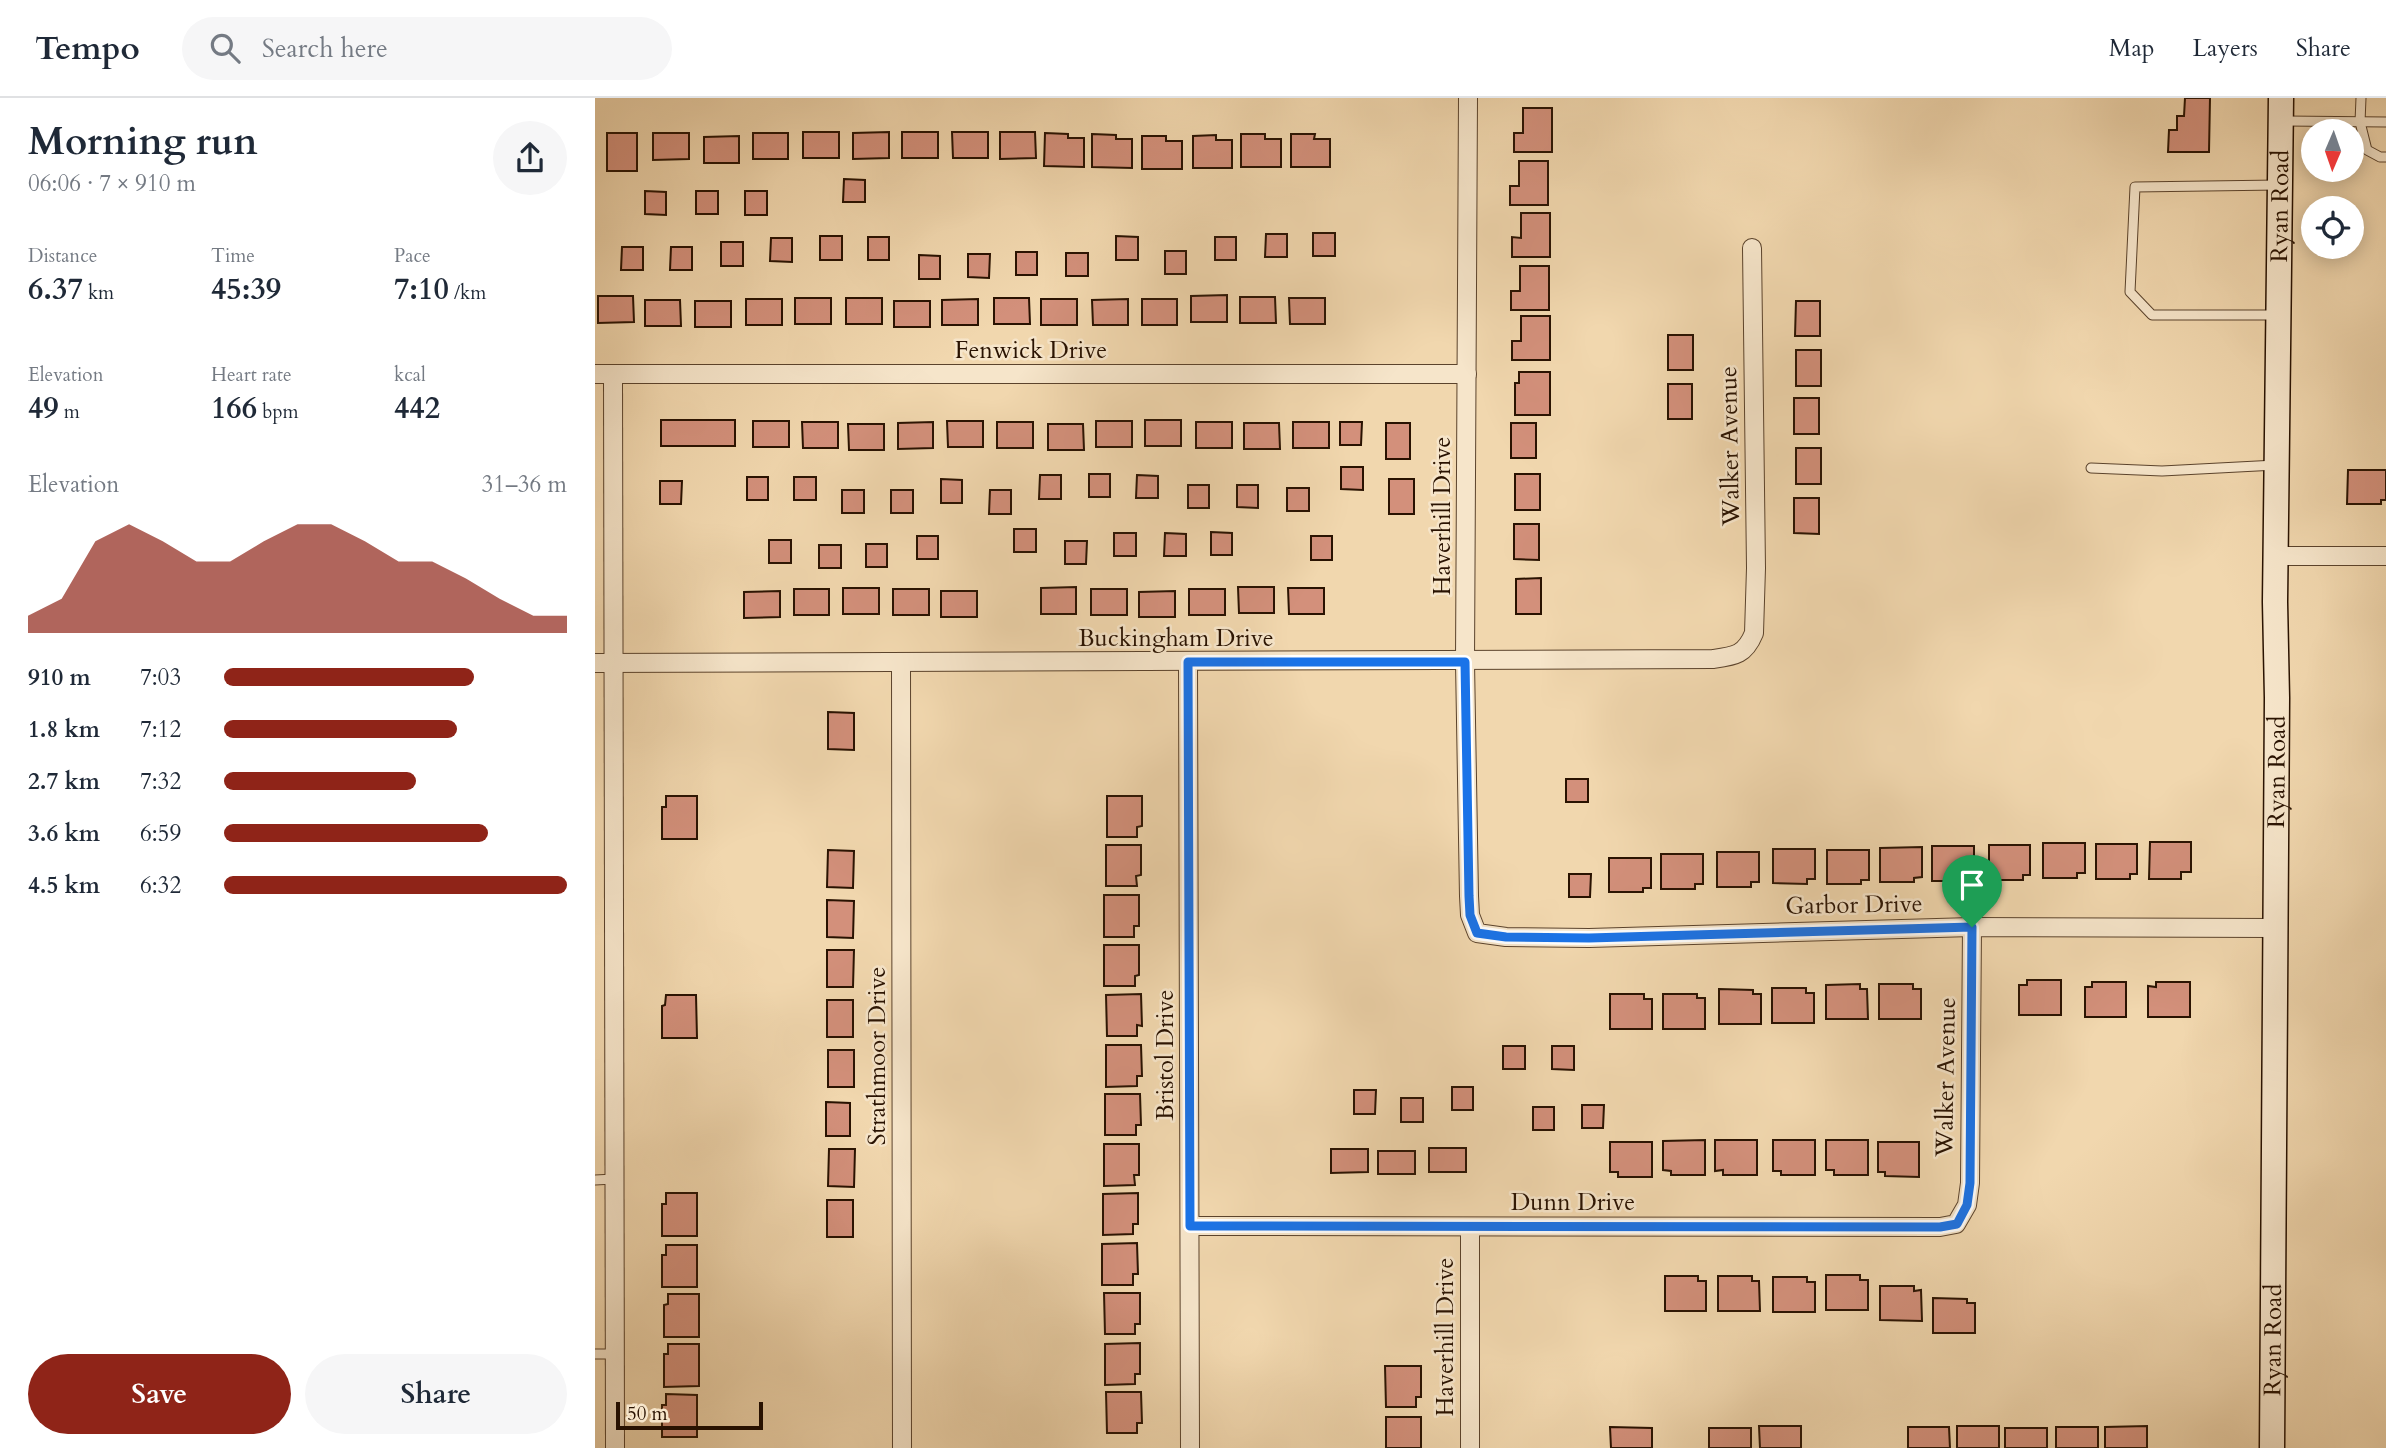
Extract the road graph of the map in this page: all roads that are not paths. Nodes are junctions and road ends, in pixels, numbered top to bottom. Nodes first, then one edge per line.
1 (1468, 98) edge
2 (2361, 98) edge
3 (2281, 109) edge
4 (2342, 119) edge
5 (2360, 119) edge
6 (2364, 122) edge
7 (2386, 122) edge
8 (2364, 138) edge
9 (2386, 158) edge
10 (2280, 185) junction
11 (1752, 248) dead end
12 (2279, 315) junction
13 (604, 374) edge
14 (1467, 374) junction
15 (2278, 464) junction
16 (2091, 468) dead end
17 (2276, 556) junction
18 (2386, 556) edge
19 (1751, 642) joint
20 (1188, 662) junction
21 (1465, 662) junction
22 (595, 663) edge
23 (613, 663) junction
24 (901, 663) junction
25 (1972, 927) junction
26 (2275, 928) junction
27 (1477, 933) joint
28 (614, 1179) junction
29 (595, 1180) edge
30 (1957, 1224) joint
31 (1190, 1226) junction
32 (1470, 1227) junction
33 (595, 1353) edge
34 (615, 1354) junction
35 (615, 1448) edge
36 (902, 1448) edge
37 (1190, 1448) edge
38 (1470, 1448) edge
39 (2272, 1448) edge

1 - 14 street, Haverhill Drive
2 - 5 lane
3 - 4 lane
3 - 10 main road, Ryan Road
6 - 7 lane
8 - 9 lane
10 - 12 main road, Ryan Road
10 - 12 lane
11 - 19 street, Walker Avenue
12 - 15 main road, Ryan Road
13 - 14 street, Fenwick Drive
13 - 23 street
14 - 21 street, Haverhill Drive
15 - 16 lane
15 - 17 main road, Ryan Road
17 - 18 street
17 - 26 main road, Ryan Road
19 - 21 street, Buckingham Drive
20 - 21 street, Buckingham Drive
20 - 24 street, Buckingham Drive
20 - 31 street, Bristol Drive
21 - 27 street, Haverhill Drive
22 - 23 street, Buckingham Drive
23 - 24 street, Buckingham Drive
23 - 28 street
24 - 36 street, Strathmoor Drive
25 - 26 street, Garbor Drive
25 - 27 street, Garbor Drive
25 - 30 street, Walker Avenue
26 - 39 main road, Ryan Road
28 - 29 lane
28 - 34 street
30 - 32 street, Dunn Drive
31 - 32 street, Dunn Drive
31 - 37 street, Bristol Drive
32 - 38 street, Haverhill Drive
33 - 34 lane
34 - 35 street

